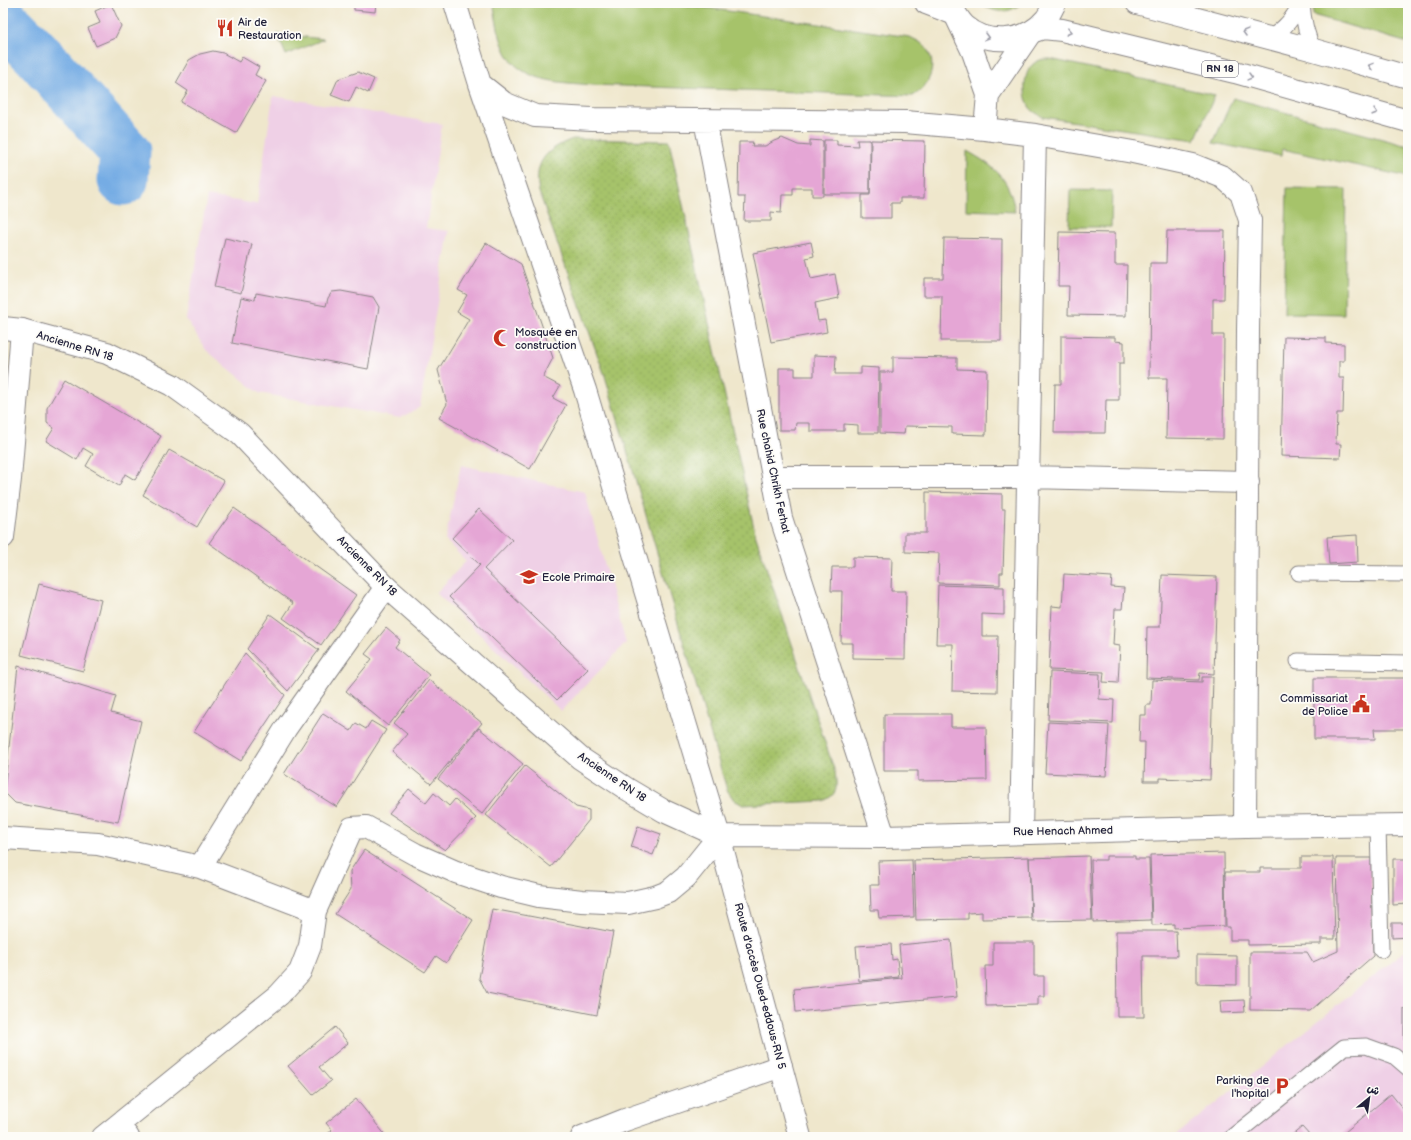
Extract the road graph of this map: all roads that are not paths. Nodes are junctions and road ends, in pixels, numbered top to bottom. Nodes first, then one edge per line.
1 (926, 3) edge
2 (1055, 3) edge
3 (1137, 3) edge
4 (1301, 3) edge
5 (458, 8) edge
6 (952, 9) edge
7 (1031, 32) junction
8 (1270, 38) junction
9 (1314, 50) junction
10 (1408, 77) edge
11 (480, 84) junction
12 (988, 95) junction
13 (705, 120) junction
14 (1408, 121) edge
15 (985, 128) junction
16 (1035, 135) junction
17 (13, 329) edge
18 (773, 477) junction
19 (1027, 477) junction
20 (1248, 482) junction
21 (3, 537) edge
22 (1299, 573) dead end
23 (1408, 574) edge
24 (386, 586) junction
25 (1298, 661) dead end
26 (1408, 663) edge
27 (1408, 825) edge
28 (1378, 826) junction
29 (1245, 827) junction
30 (1021, 832) junction
31 (719, 836) junction
32 (884, 837) junction
33 (3, 838) edge
34 (200, 867) junction
35 (315, 911) junction
36 (1380, 950) dead end
37 (782, 1066) junction
38 (1408, 1068) edge
39 (116, 1133) edge
40 (582, 1137) edge
41 (800, 1137) edge
42 (1232, 1137) edge

1 - 6 street
2 - 7 street
8 -> 3 street
4 - 8 lane
4 - 9 lane
5 - 11 street, Route d'accès Oued-eddous-RN 5
6 -> 7 street
6 - 12 street
7 - 12 street
7 -> 14 street, RN 18
8 - 9 street
10 -> 9 street
11 - 13 street
11 - 31 street, Route d'accès Oued-eddous-RN 5
12 - 15 street
13 - 15 street
13 - 18 street, Rue chahid Chrikh Ferhat
15 - 16 street
16 - 19 street
16 - 20 street
17 - 21 street
17 - 24 street, Ancienne RN 18
18 - 19 street
18 - 32 street, Rue chahid Chrikh Ferhat
19 - 20 street
19 - 30 street
20 - 29 street
22 - 23 lane
24 - 31 street, Ancienne RN 18
24 - 34 street
25 - 26 lane
27 - 28 street, Rue Henach Ahmed
28 - 29 street, Rue Henach Ahmed
28 - 36 lane
29 - 30 street, Rue Henach Ahmed
30 - 32 street, Rue Henach Ahmed
31 - 32 street, Rue Henach Ahmed
31 - 35 street
31 - 37 street, Route d'accès Oued-eddous-RN 5
33 - 34 street
34 - 35 street
35 - 39 street
37 - 40 street
37 - 41 street, Route d'accès Oued-eddous-RN 5
38 - 42 lane

